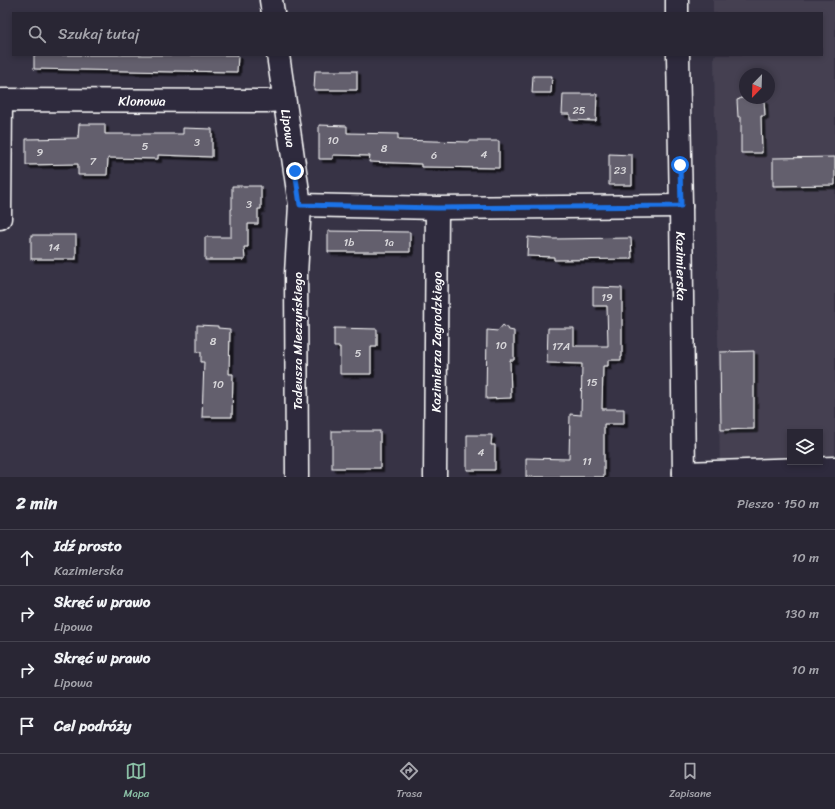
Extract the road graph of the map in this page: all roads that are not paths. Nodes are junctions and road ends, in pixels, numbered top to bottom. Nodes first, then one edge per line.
1 (271, 0) edge
2 (677, 0) edge
3 (273, 12) edge
4 (677, 12) edge
5 (278, 56) edge
6 (678, 56) edge
7 (284, 100) junction
8 (300, 205) junction
9 (681, 206) junction
10 (437, 208) junction
11 (0, 218) edge
12 (835, 468) edge
13 (684, 475) edge
14 (297, 477) edge
15 (435, 477) edge

1 - 3 street
2 - 4 street
5 - 7 street, Lipowa
6 - 9 street, Kazimierska
7 - 8 street, Lipowa
7 - 11 street, Klonowa
8 - 10 street
8 - 14 street, Tadeusza Mieczyńskiego
9 - 10 street
9 - 13 street, Kazimierska
10 - 15 street, Kazimierza Zagrodzkiego
12 - 13 street

